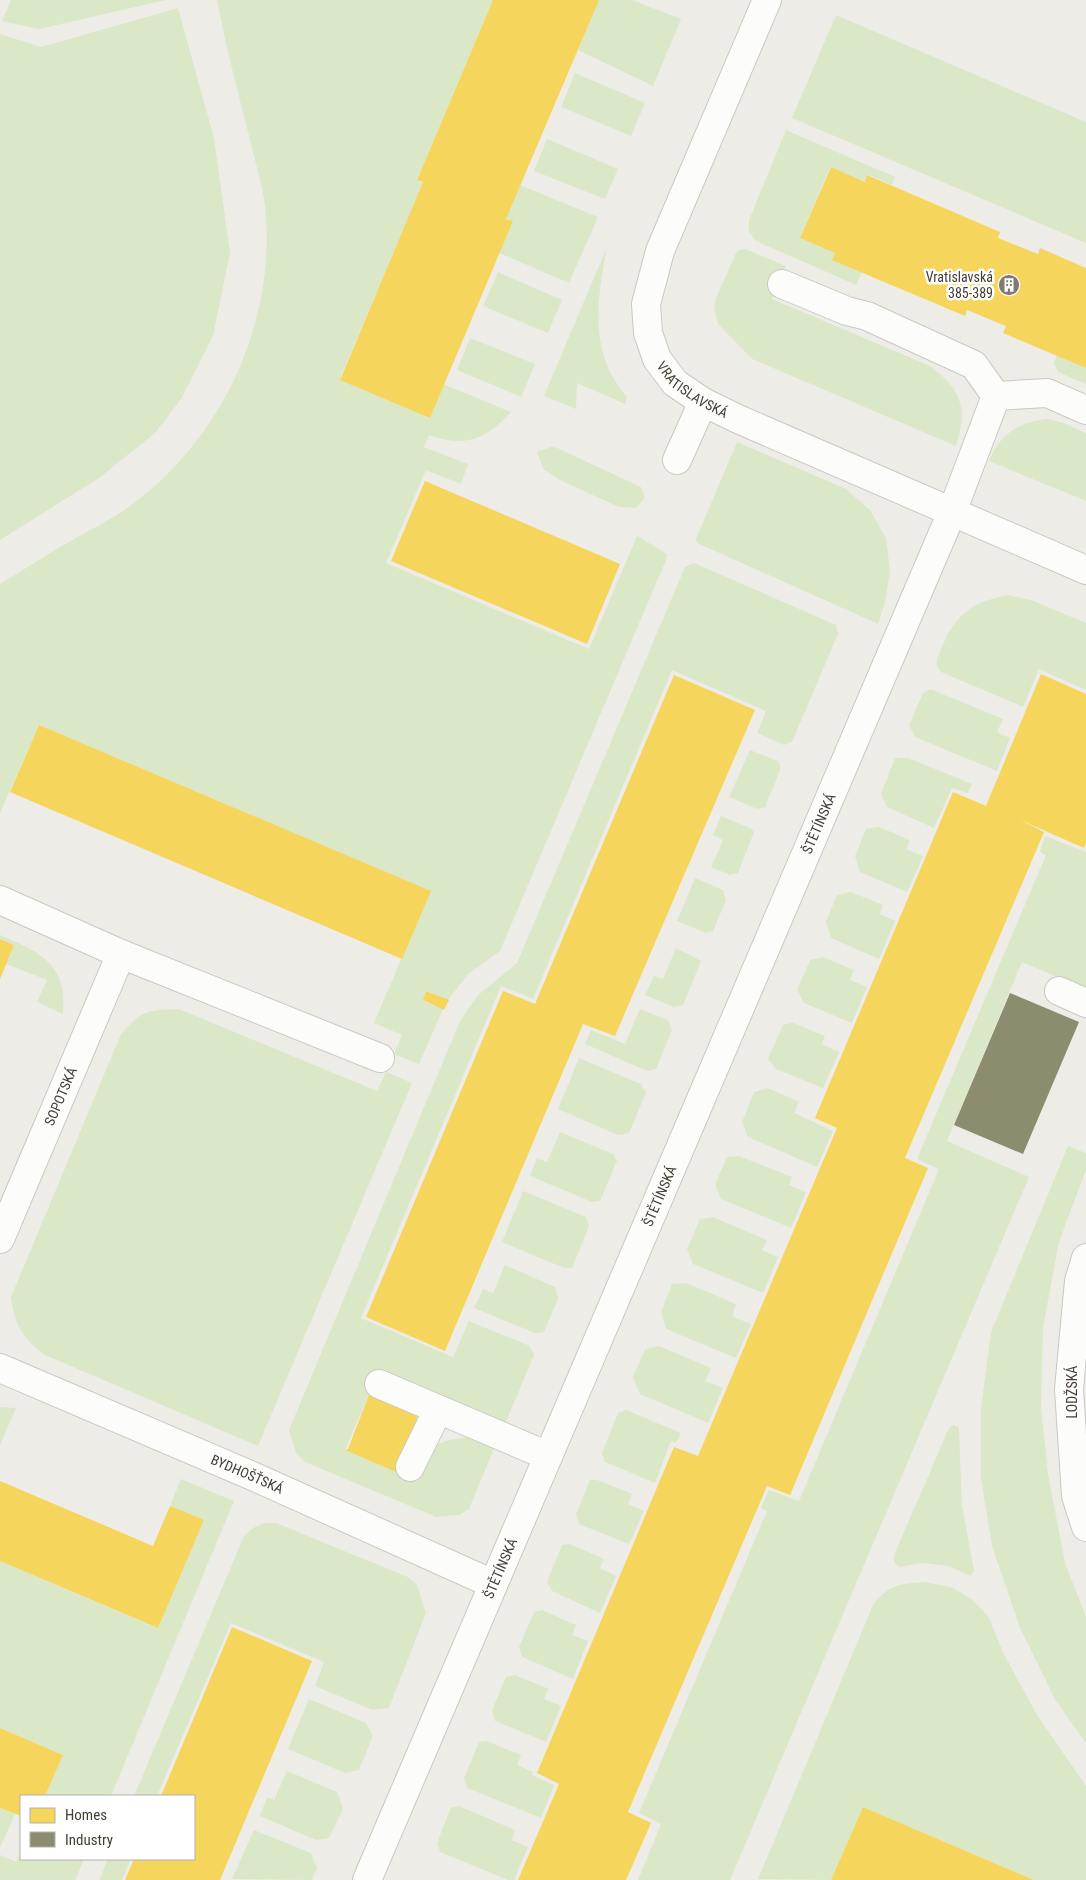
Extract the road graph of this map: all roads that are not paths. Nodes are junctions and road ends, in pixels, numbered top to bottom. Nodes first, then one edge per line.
1 (767, 0) edge
2 (782, 284) dead end
3 (996, 396) junction
4 (703, 402) junction
5 (1086, 410) edge
6 (677, 460) dead end
7 (952, 512) junction
8 (1086, 570) edge
9 (0, 900) edge
10 (121, 954) junction
11 (1059, 991) dead end
12 (1086, 1002) edge
13 (380, 1058) dead end
14 (0, 1239) edge
15 (1086, 1258) edge
16 (0, 1368) edge
17 (379, 1384) dead end
18 (438, 1410) junction
19 (548, 1456) junction
20 (410, 1467) dead end
21 (1086, 1527) edge
22 (493, 1584) junction
23 (366, 1880) edge

1 - 4 street, VRATISLAVSKÁ
2 - 3 street
3 - 5 street
3 - 7 street, ŠTĚTÍNSKÁ
4 - 6 street
4 - 7 street, VRATISLAVSKÁ
7 - 8 street, VRATISLAVSKÁ
7 - 19 street, ŠTĚTÍNSKÁ
9 - 10 street
10 - 13 street
10 - 14 street, SOPOTSKÁ
11 - 12 street
15 - 21 street, LODŽSKÁ
16 - 22 street, BYDHOŠŤSKÁ
17 - 18 street
18 - 19 street
18 - 20 street
19 - 22 street, ŠTĚTÍNSKÁ
22 - 23 street, ŠTĚTÍNSKÁ

